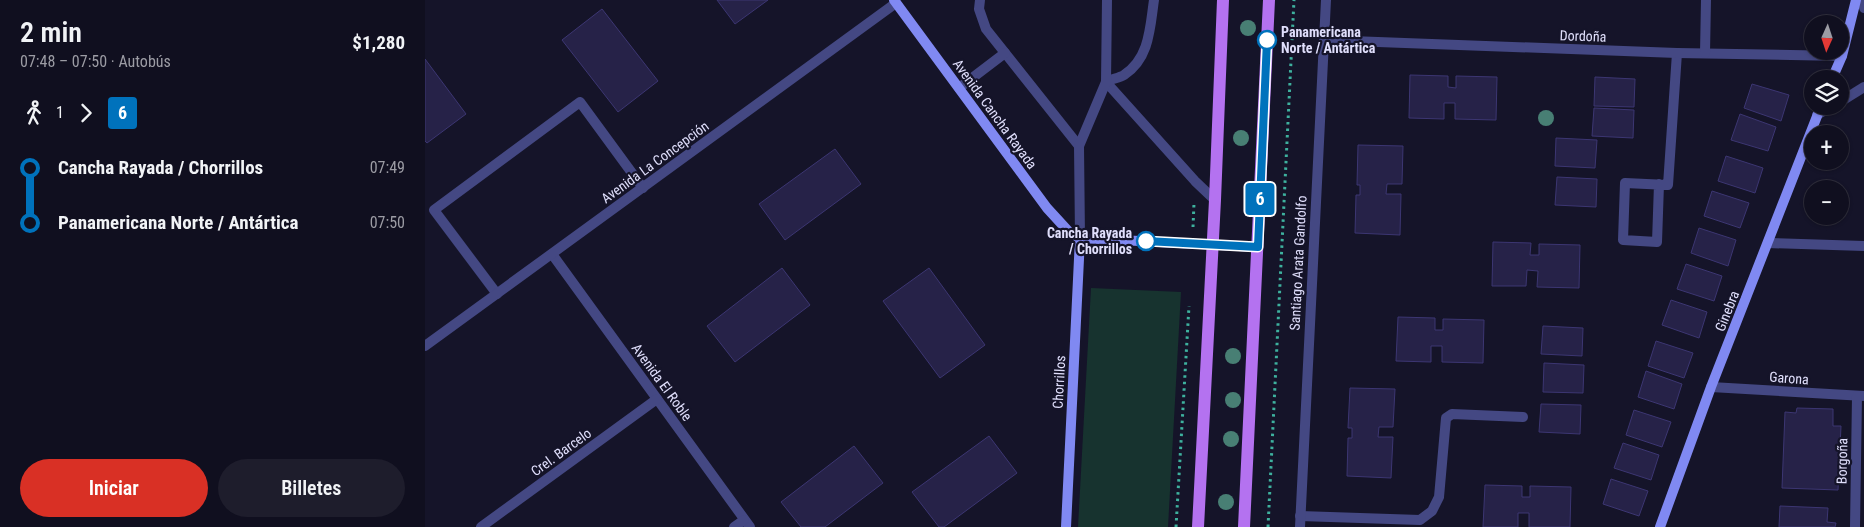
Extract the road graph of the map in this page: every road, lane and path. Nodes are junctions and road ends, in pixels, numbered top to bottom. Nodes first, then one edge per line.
1 (980, 0) edge
2 (1107, 0) edge
3 (1154, 0) edge
4 (1223, 0) edge
5 (1269, 0) edge
6 (1294, 0) edge
7 (1325, 0) edge
8 (1706, 0) edge
9 (1856, 0) edge
10 (1863, 0) edge
11 (897, 1) edge
12 (1864, 8) edge
13 (1849, 28) edge
14 (1324, 40) junction
15 (1005, 53) junction
16 (1677, 53) junction
17 (1705, 53) junction
18 (1804, 55) edge
19 (1106, 82) junction
20 (959, 88) junction
21 (1864, 88) edge
22 (1849, 97) edge
23 (1817, 115) edge
24 (1079, 146) junction
25 (1195, 181) junction
26 (1659, 184) junction
27 (643, 188) junction
28 (1215, 200) junction
29 (1080, 238) junction
30 (1769, 242) junction
31 (1193, 244) junction
32 (1213, 246) junction
33 (1864, 246) edge
34 (1258, 247) junction
35 (552, 254) junction
36 (497, 294) junction
37 (1189, 304) dead end
38 (425, 346) edge
39 (1711, 387) junction
40 (1860, 396) edge
41 (657, 399) junction
42 (1523, 417) dead end
43 (1860, 510) edge
44 (1300, 522) edge
45 (747, 523) edge
46 (481, 527) edge
47 (734, 527) edge
48 (1066, 527) edge
49 (1176, 527) edge
50 (1198, 527) edge
51 (1244, 527) edge
52 (1269, 527) edge
53 (1660, 527) edge
54 (1855, 527) edge

1 - 15 street
2 - 19 street
3 - 19 street
4 - 28 main road
5 - 34 main road
6 - 52 path
7 - 14 street, Santiago Arata Gandolfo
8 - 17 street
9 - 13 street
10 - 12 street
11 - 20 street, Avenida Cancha Rayada
11 - 27 street, Avenida La Concepción
14 - 16 street, Dordoña
14 - 44 street, Santiago Arata Gandolfo
15 - 20 street
15 - 24 street
16 - 17 street, Dordoña
16 - 26 street
17 - 18 street, Dordoña
19 - 24 street
19 - 25 street
20 - 29 street, Avenida Cancha Rayada
21 - 22 street
23 - 30 street, Ginebra
24 - 29 street
25 - 28 street
25 - 31 path
26 - 26 street
27 - 35 street, Avenida La Concepción
27 - 36 street
28 - 32 main road
29 - 31 street
29 - 48 street, Chorrillos
30 - 33 street
30 - 39 street, Ginebra
31 - 32 street
32 - 34 street
32 - 50 main road
34 - 51 main road
35 - 36 street, Avenida La Concepción
35 - 41 street, Avenida El Roble
36 - 38 street, Avenida La Concepción
37 - 49 path
39 - 40 street, Garona
39 - 53 street, Ginebra
40 - 43 street, Borgoña
41 - 45 street, Avenida El Roble
41 - 46 street, Crel. Barcelo
42 - 44 street
43 - 54 street, Borgoña
45 - 47 street

